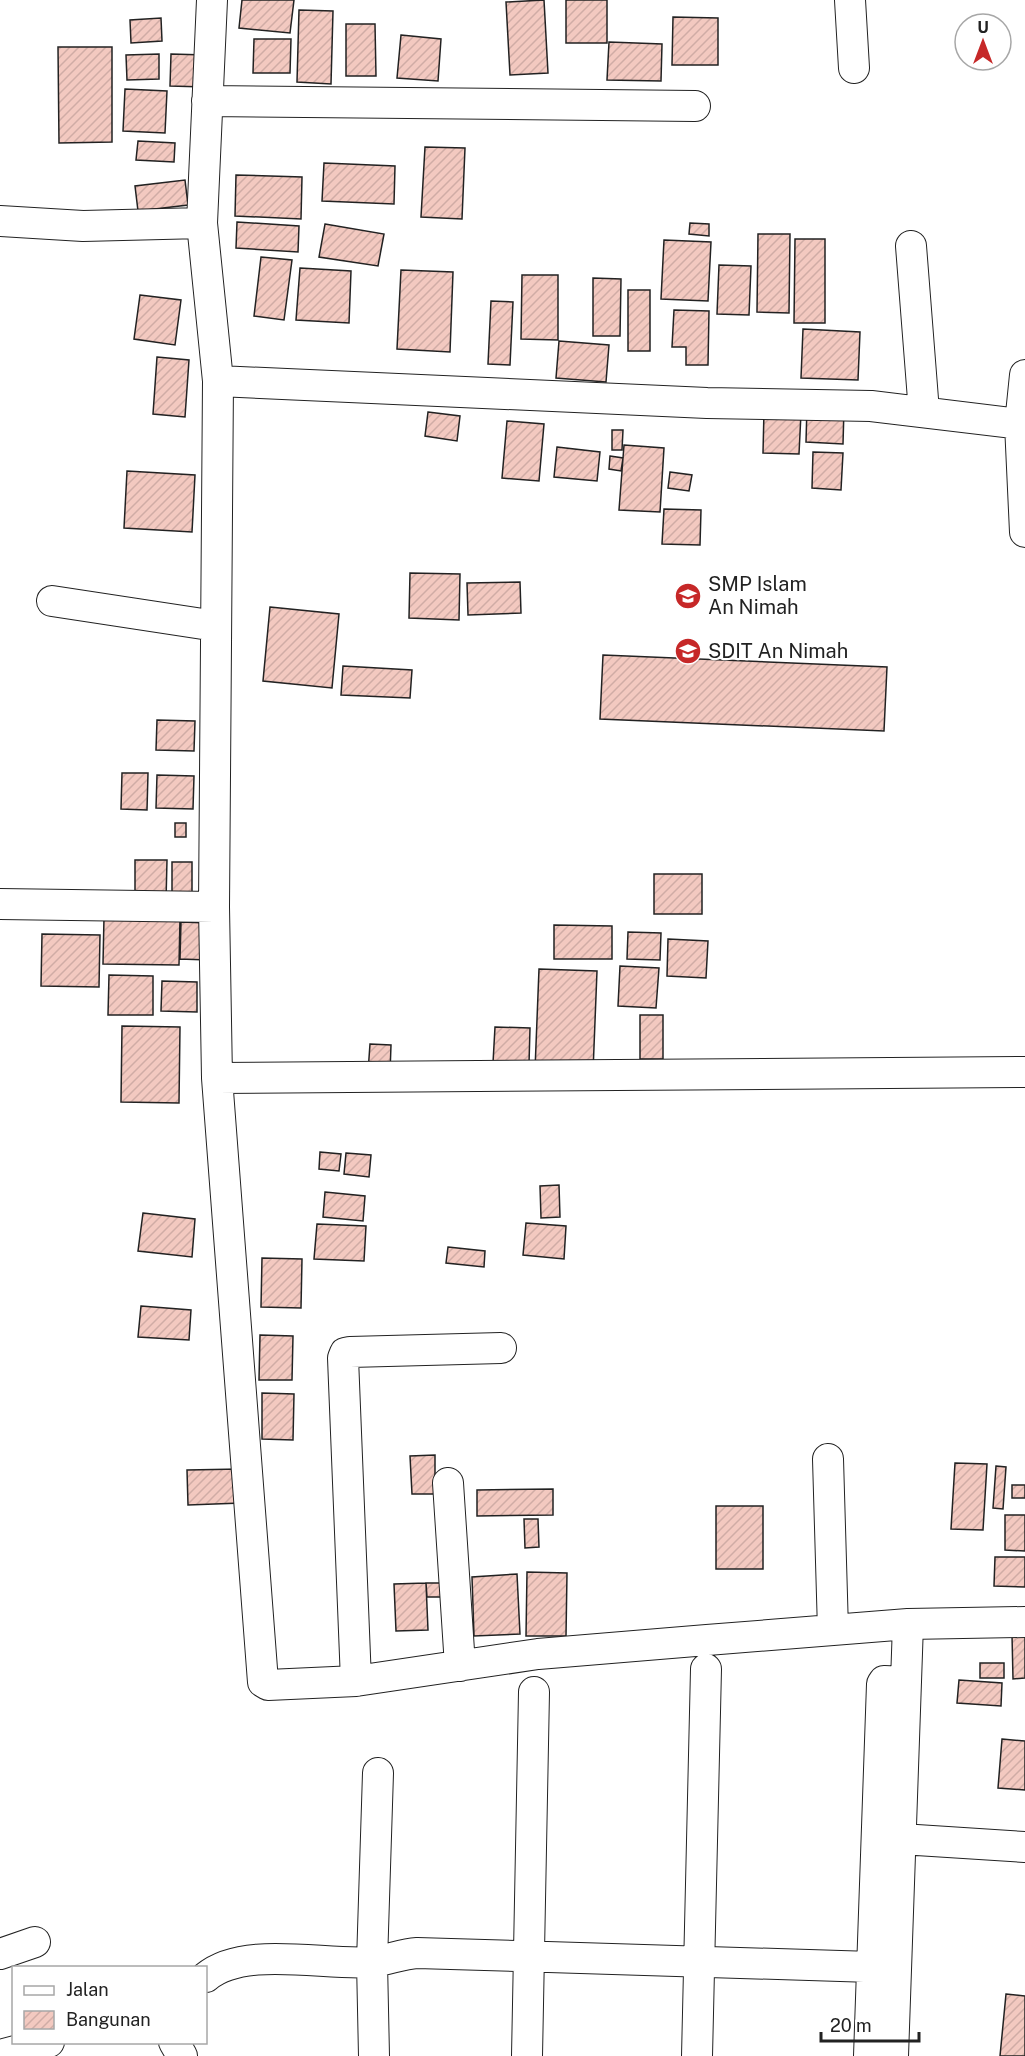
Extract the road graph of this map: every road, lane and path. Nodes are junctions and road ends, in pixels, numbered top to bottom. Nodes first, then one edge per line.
1 (212, 0) edge
2 (850, 0) edge
3 (854, 68) dead end
4 (207, 102) junction
5 (695, 106) dead end
6 (0, 221) edge
7 (202, 222) junction
8 (911, 246) dead end
9 (1025, 375) edge
10 (218, 381) junction
11 (924, 412) junction
12 (1020, 424) junction
13 (1025, 532) edge
14 (52, 601) dead end
15 (216, 626) junction
16 (0, 904) edge
17 (214, 907) junction
18 (1025, 1072) edge
19 (217, 1078) junction
20 (501, 1347) dead end
21 (828, 1459) dead end
22 (448, 1483) dead end
23 (1025, 1622) edge
24 (908, 1624) junction
25 (833, 1630) junction
26 (460, 1666) junction
27 (706, 1669) dead end
28 (356, 1681) junction
29 (906, 1682) junction
30 (534, 1692) dead end
31 (378, 1773) dead end
32 (901, 1839) junction
33 (1025, 1847) edge
34 (35, 1942) dead end
35 (0, 1954) edge
36 (530, 1956) junction
37 (699, 1961) junction
38 (372, 1962) junction
39 (872, 1967) junction
40 (207, 1976) edge
41 (45, 2044) edge
42 (0, 2055) edge
43 (374, 2056) edge
44 (528, 2056) edge
45 (697, 2056) edge
46 (869, 2056) edge
47 (893, 2056) edge

1 - 4 street
2 - 3 street
4 - 5 street
4 - 7 street
6 - 7 street
7 - 10 street
8 - 11 street
9 - 12 street
10 - 11 street
10 - 15 street
11 - 12 street
12 - 13 street
14 - 15 street
15 - 17 street
16 - 17 street
17 - 19 street
18 - 19 street
19 - 28 street
20 - 28 street
21 - 25 street
22 - 26 street
23 - 24 street
24 - 25 street
24 - 29 street
25 - 26 street
26 - 28 street
27 - 37 street
29 - 32 street
29 - 39 street
30 - 36 street
31 - 38 street
32 - 33 street
32 - 47 street
34 - 35 street
36 - 37 street
36 - 38 street
36 - 44 street
37 - 39 street
37 - 45 street
38 - 40 street
38 - 43 street
39 - 46 street
41 - 42 street

